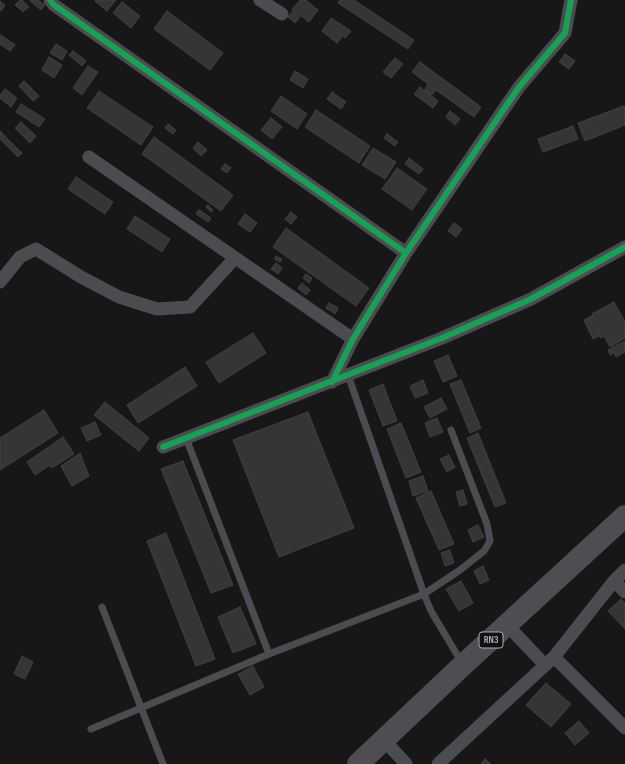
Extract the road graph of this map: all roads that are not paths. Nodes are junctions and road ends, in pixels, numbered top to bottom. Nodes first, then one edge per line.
1 (50, 0) edge
2 (260, 0) edge
3 (571, 0) edge
4 (282, 14) dead end
5 (89, 158) dead end
6 (625, 247) edge
7 (406, 254) junction
8 (236, 258) junction
9 (0, 282) edge
10 (353, 339) junction
11 (348, 375) junction
12 (332, 382) junction
13 (451, 430) dead end
14 (186, 438) junction
15 (163, 447) dead end
16 (625, 516) edge
17 (625, 570) edge
18 (614, 581) junction
19 (625, 592) edge
20 (424, 594) junction
21 (102, 607) dead end
22 (507, 625) junction
23 (269, 654) junction
24 (550, 661) junction
25 (463, 665) junction
26 (142, 708) junction
27 (625, 728) edge
28 (91, 729) dead end
29 (384, 740) junction
30 (164, 764) edge
31 (358, 764) edge
32 (406, 764) edge
33 (438, 764) edge

1 - 7 street
2 - 4 street
3 - 7 street
5 - 8 street
6 - 11 street
7 - 10 street
8 - 9 street
8 - 10 street
10 - 12 street
11 - 12 street
11 - 20 lane
12 - 14 street
13 - 20 lane
14 - 15 street
14 - 23 lane
16 - 22 highway, RN3
17 - 18 street
18 - 19 street
18 - 24 street
20 - 23 lane
20 - 25 lane
21 - 26 lane
22 - 24 street
22 - 25 highway, RN3
23 - 26 lane
24 - 27 street
24 - 33 street
25 - 29 highway, RN3
26 - 28 lane
26 - 30 lane
29 - 31 highway, RN3
29 - 32 street

